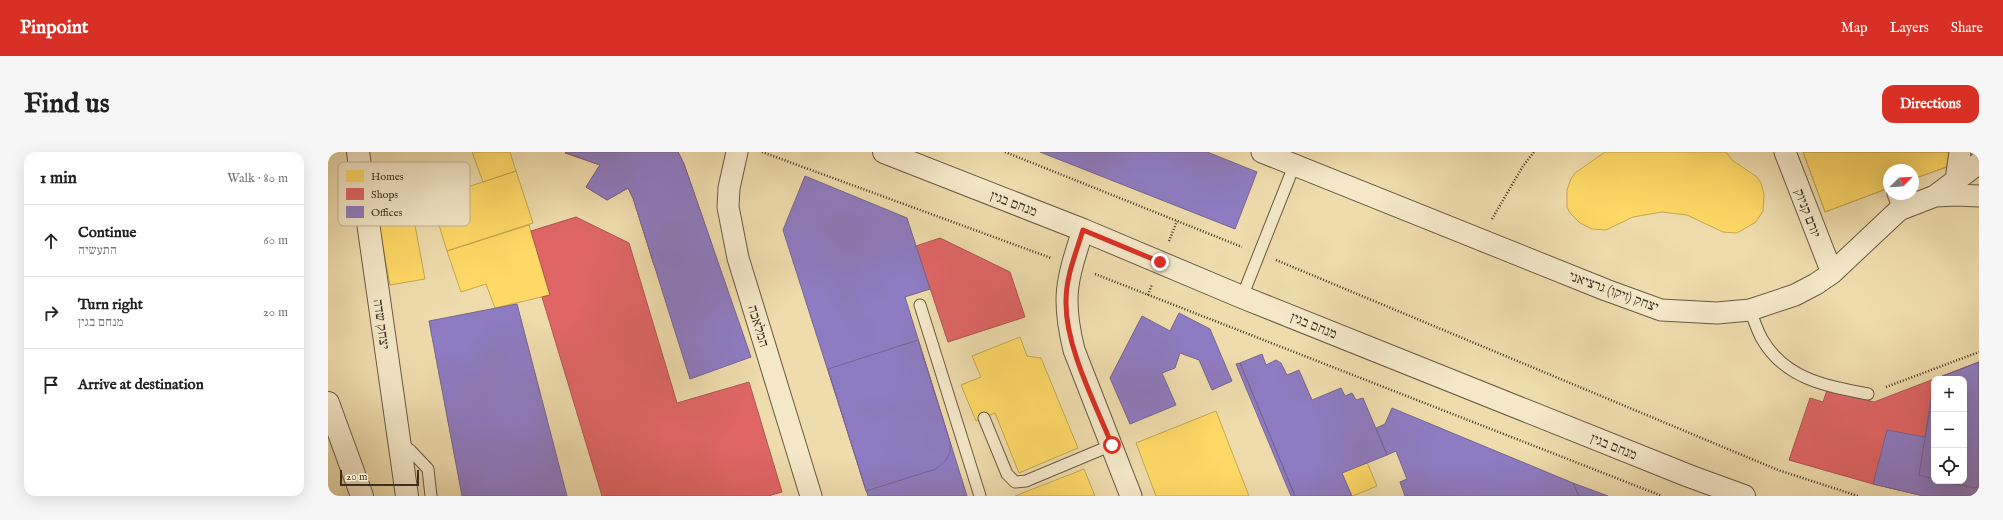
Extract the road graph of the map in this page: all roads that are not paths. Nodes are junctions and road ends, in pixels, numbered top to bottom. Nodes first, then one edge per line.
1 (358, 152) edge
2 (737, 152) edge
3 (884, 152) edge
4 (1262, 152) edge
5 (1785, 152) edge
6 (1960, 152) edge
7 (359, 162) edge
8 (1979, 163) edge
9 (1294, 166) junction
10 (1956, 180) junction
11 (1935, 196) junction
12 (1979, 196) edge
13 (1896, 202) edge
14 (368, 226) edge
15 (1083, 230) junction
16 (1832, 273) junction
17 (1242, 297) junction
18 (920, 305) dead end
19 (1750, 310) junction
20 (1868, 394) road end
21 (328, 403) edge
22 (328, 410) edge
23 (984, 418) dead end
24 (399, 442) junction
25 (1112, 445) junction
26 (347, 496) edge
27 (362, 496) edge
28 (408, 496) edge
29 (431, 496) edge
30 (811, 496) edge
31 (980, 496) edge
32 (1131, 496) edge
33 (1744, 496) edge

1 - 7 street, יצחק שדה
2 - 30 street, המלאכה
3 - 15 street, מנחם בגין
4 - 9 street, יצחק (זיקו) גרציאני
5 - 16 street, יורם קניוק
6 - 10 street
8 - 10 street, יצחק (זיקו) גרציאני
9 - 17 lane
9 - 19 street, יצחק (זיקו) גרציאני
10 - 11 street, יצחק (זיקו) גרציאני
11 - 12 street, יצחק (זיקו) גרציאני
11 - 13 street, יצחק (זיקו) גרציאני
13 - 16 street, יצחק (זיקו) גרציאני
14 - 24 street, יצחק שדה
15 - 17 street, מנחם בגין
15 - 25 street
16 - 19 street, יצחק (זיקו) גרציאני
17 - 33 street, מנחם בגין
18 - 31 lane
19 - 20 lane
21 - 27 street
22 - 26 street
23 - 25 lane
24 - 28 street, יצחק שדה
24 - 29 lane
25 - 32 street

